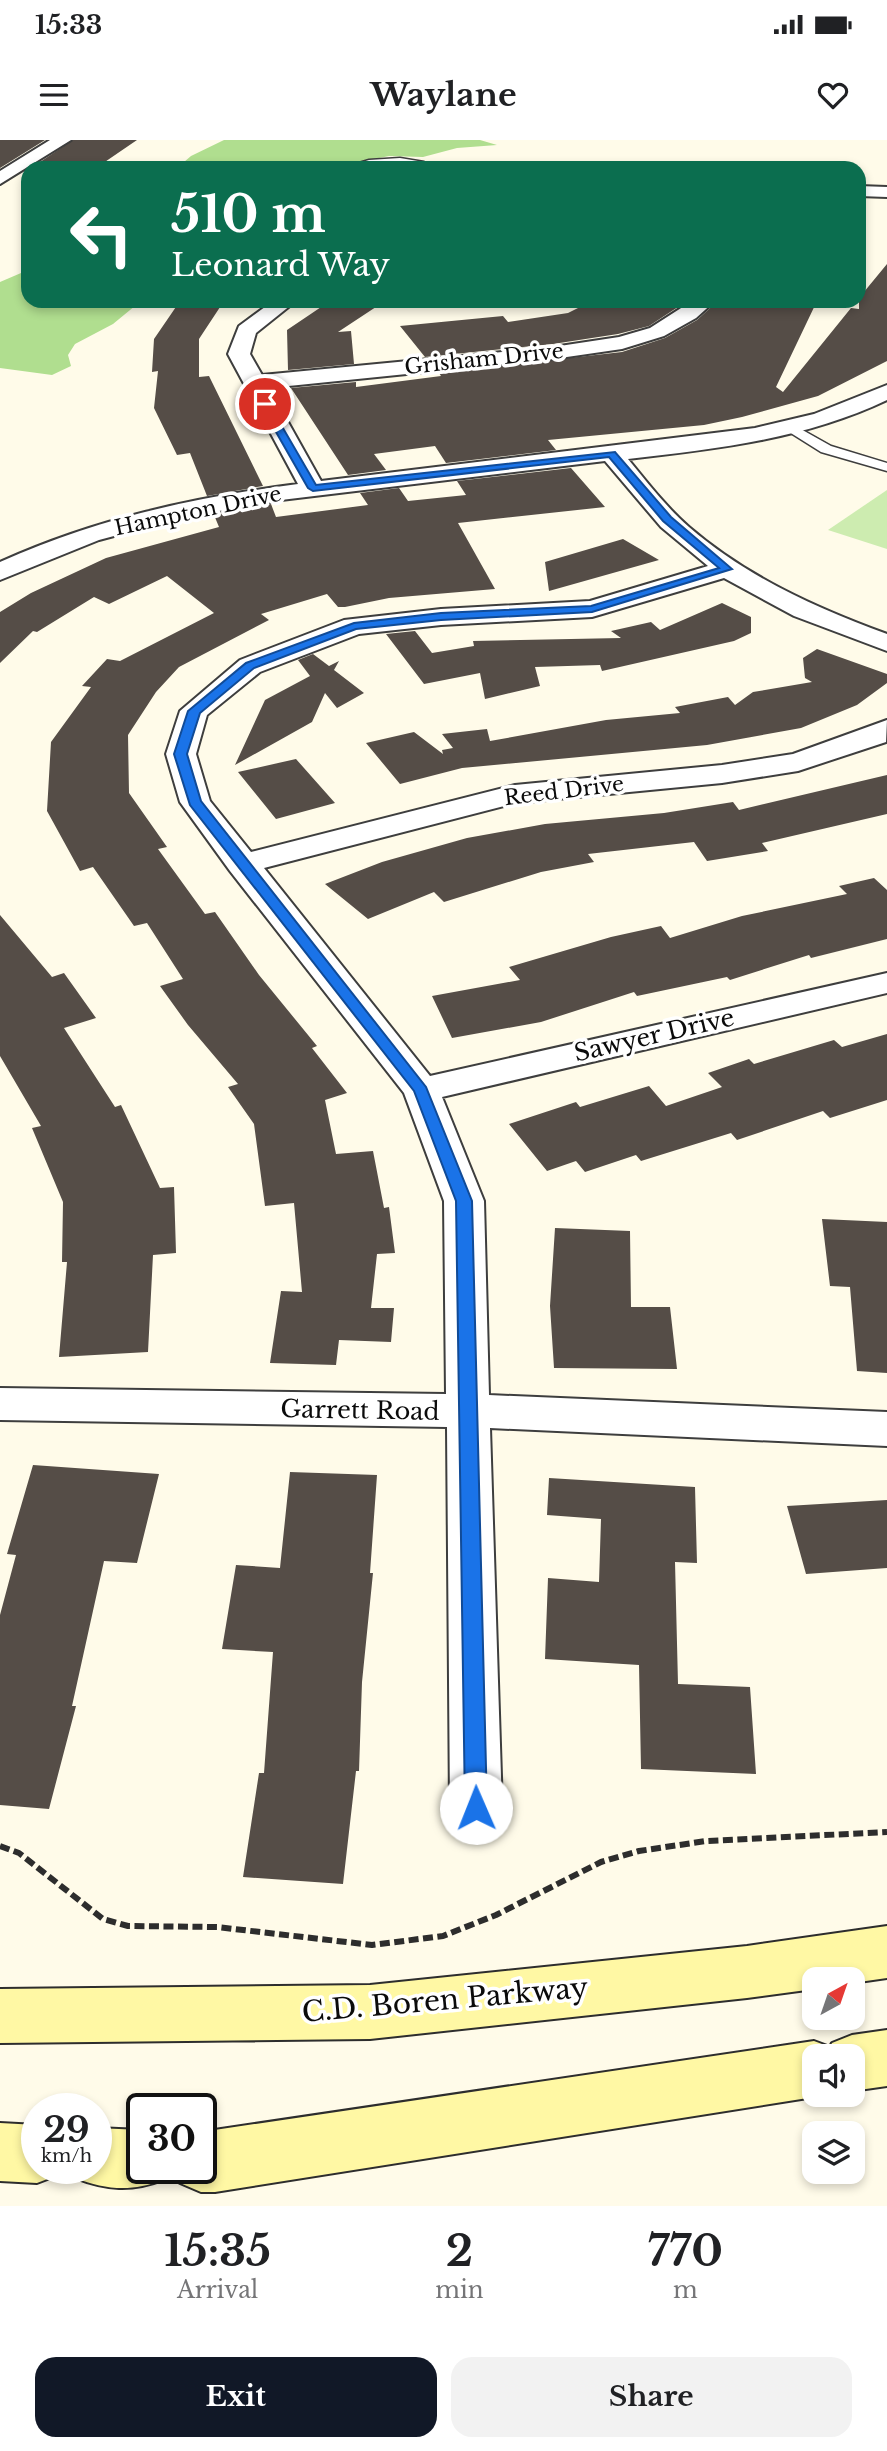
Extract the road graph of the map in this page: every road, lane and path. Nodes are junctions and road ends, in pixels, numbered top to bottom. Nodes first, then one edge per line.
1 (62, 140) edge
2 (30, 161) edge
3 (384, 161) edge
4 (413, 161) edge
5 (0, 165) edge
6 (21, 167) joint
7 (0, 179) edge
8 (866, 191) edge
9 (887, 192) edge
10 (276, 308) edge
11 (696, 308) edge
12 (253, 383) junction
13 (887, 391) edge
14 (790, 427) junction
15 (611, 454) junction
16 (887, 467) edge
17 (313, 488) junction
18 (727, 569) junction
19 (0, 572) edge
20 (887, 643) edge
21 (887, 729) edge
22 (241, 864) junction
23 (887, 983) edge
24 (421, 1090) junction
25 (0, 1404) edge
26 (469, 1412) junction
27 (887, 1429) edge
28 (476, 1808) dead end
29 (887, 1832) edge
30 (0, 1846) edge
31 (887, 1952) edge
32 (0, 2016) edge
33 (887, 2058) edge
34 (865, 2061) edge
35 (802, 2071) edge
36 (0, 2152) edge
37 (21, 2153) edge
38 (217, 2162) edge

1 - 2 street
3 - 4 lane
5 - 6 street
6 - 7 street
8 - 9 street
10 - 12 street
11 - 12 street, Grisham Drive
12 - 17 street
13 - 14 street, Hampton Drive
14 - 15 street, Hampton Drive
14 - 16 lane
15 - 17 street, Hampton Drive
15 - 18 street
17 - 19 street, Hampton Drive
18 - 20 street
18 - 22 street
21 - 22 street, Reed Drive
22 - 24 street
23 - 24 street, Sawyer Drive
24 - 26 street
25 - 26 street, Garrett Road
26 - 27 street, Garrett Road
26 - 28 street
29 - 30 path
31 - 32 street, C.D. Boren Parkway
33 - 34 street
35 - 38 street
36 - 37 street

